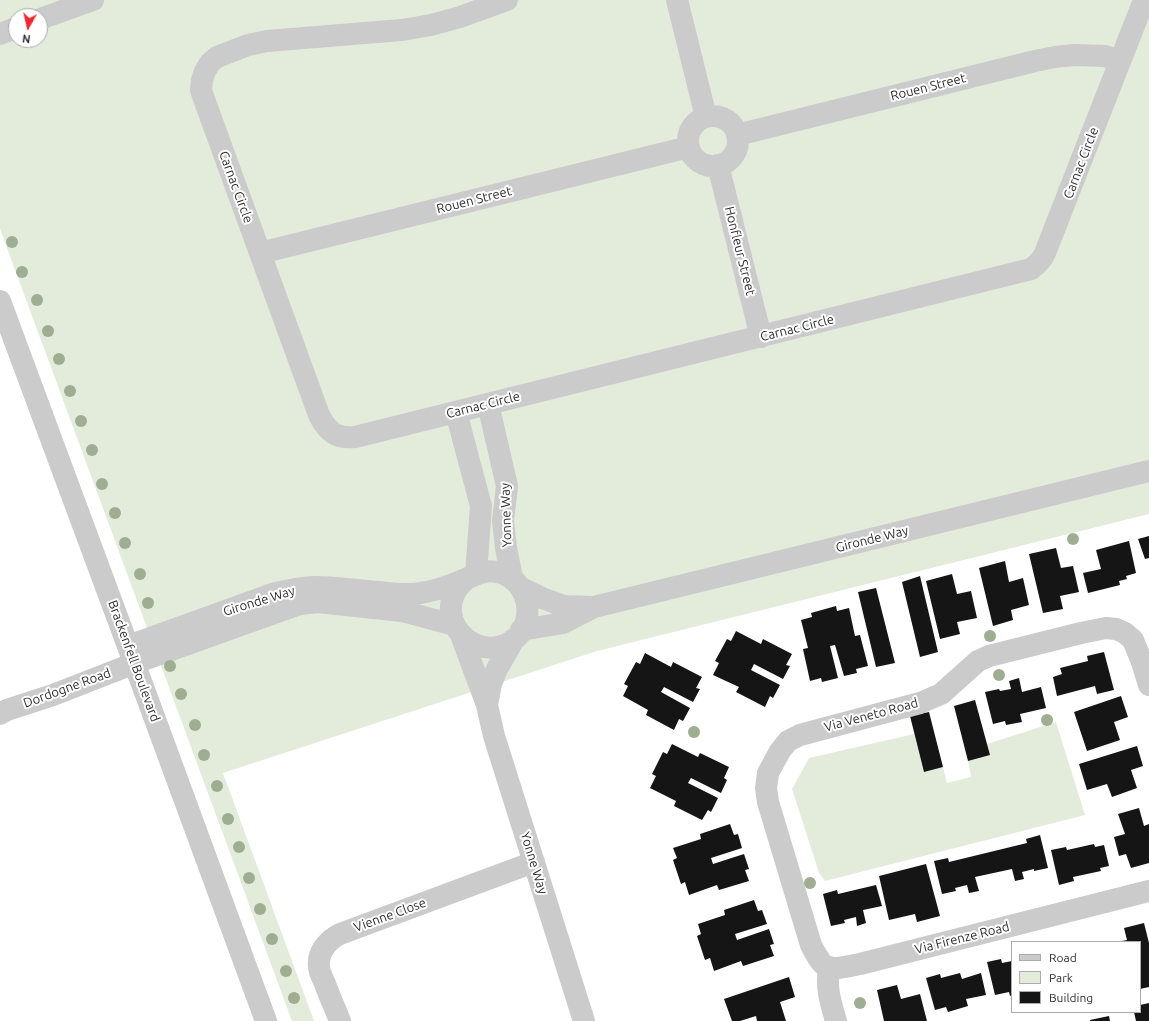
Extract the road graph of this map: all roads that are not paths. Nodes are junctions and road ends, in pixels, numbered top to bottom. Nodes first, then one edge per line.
1 (94, 0) edge
2 (506, 0) edge
3 (677, 0) edge
4 (1144, 0) edge
5 (48, 16) edge
6 (1120, 62) junction
7 (706, 117) junction
8 (737, 135) junction
9 (689, 147) junction
10 (718, 165) junction
11 (260, 253) junction
12 (0, 301) edge
13 (761, 337) junction
14 (488, 404) junction
15 (456, 412) junction
16 (1149, 471) edge
17 (470, 577) junction
18 (517, 583) junction
19 (594, 607) junction
20 (457, 630) junction
21 (518, 635) junction
22 (132, 654) junction
23 (1149, 685) edge
24 (487, 706) junction
25 (0, 714) edge
26 (534, 862) junction
27 (1149, 891) edge
28 (828, 967) junction
29 (266, 1021) edge
30 (340, 1021) edge
31 (584, 1021) edge
32 (836, 1021) edge

1 - 5 street
2 - 11 street, Carnac Circle
3 - 7 street
4 - 6 street, Carnac Circle
6 - 8 street, Rouen Street
6 - 13 street, Carnac Circle
7 - 8 street
7 - 9 street
8 - 10 street
9 - 10 street
9 - 11 street, Rouen Street
10 - 13 street, Honfleur Street
11 - 15 street, Carnac Circle
12 - 22 street, Brackenfell Boulevard
13 - 14 street, Carnac Circle
14 - 15 street, Carnac Circle
14 - 18 street, Yonne Way
15 - 17 street, Yonne Way
16 - 19 street, Gironde Way
17 - 18 street
17 - 20 street
17 - 22 street, Gironde Way
18 - 19 street
18 - 21 street
19 - 21 street
20 - 21 street
20 - 22 street, Gironde Way
20 - 24 street, Yonne Way
21 - 24 street, Yonne Way
22 - 25 street, Dordogne Road
22 - 29 street, Brackenfell Boulevard
23 - 28 street, Via Veneto Road
24 - 26 street, Yonne Way
26 - 30 street, Vienne Close
26 - 31 street, Yonne Way
27 - 28 street, Via Firenze Road
28 - 32 street

